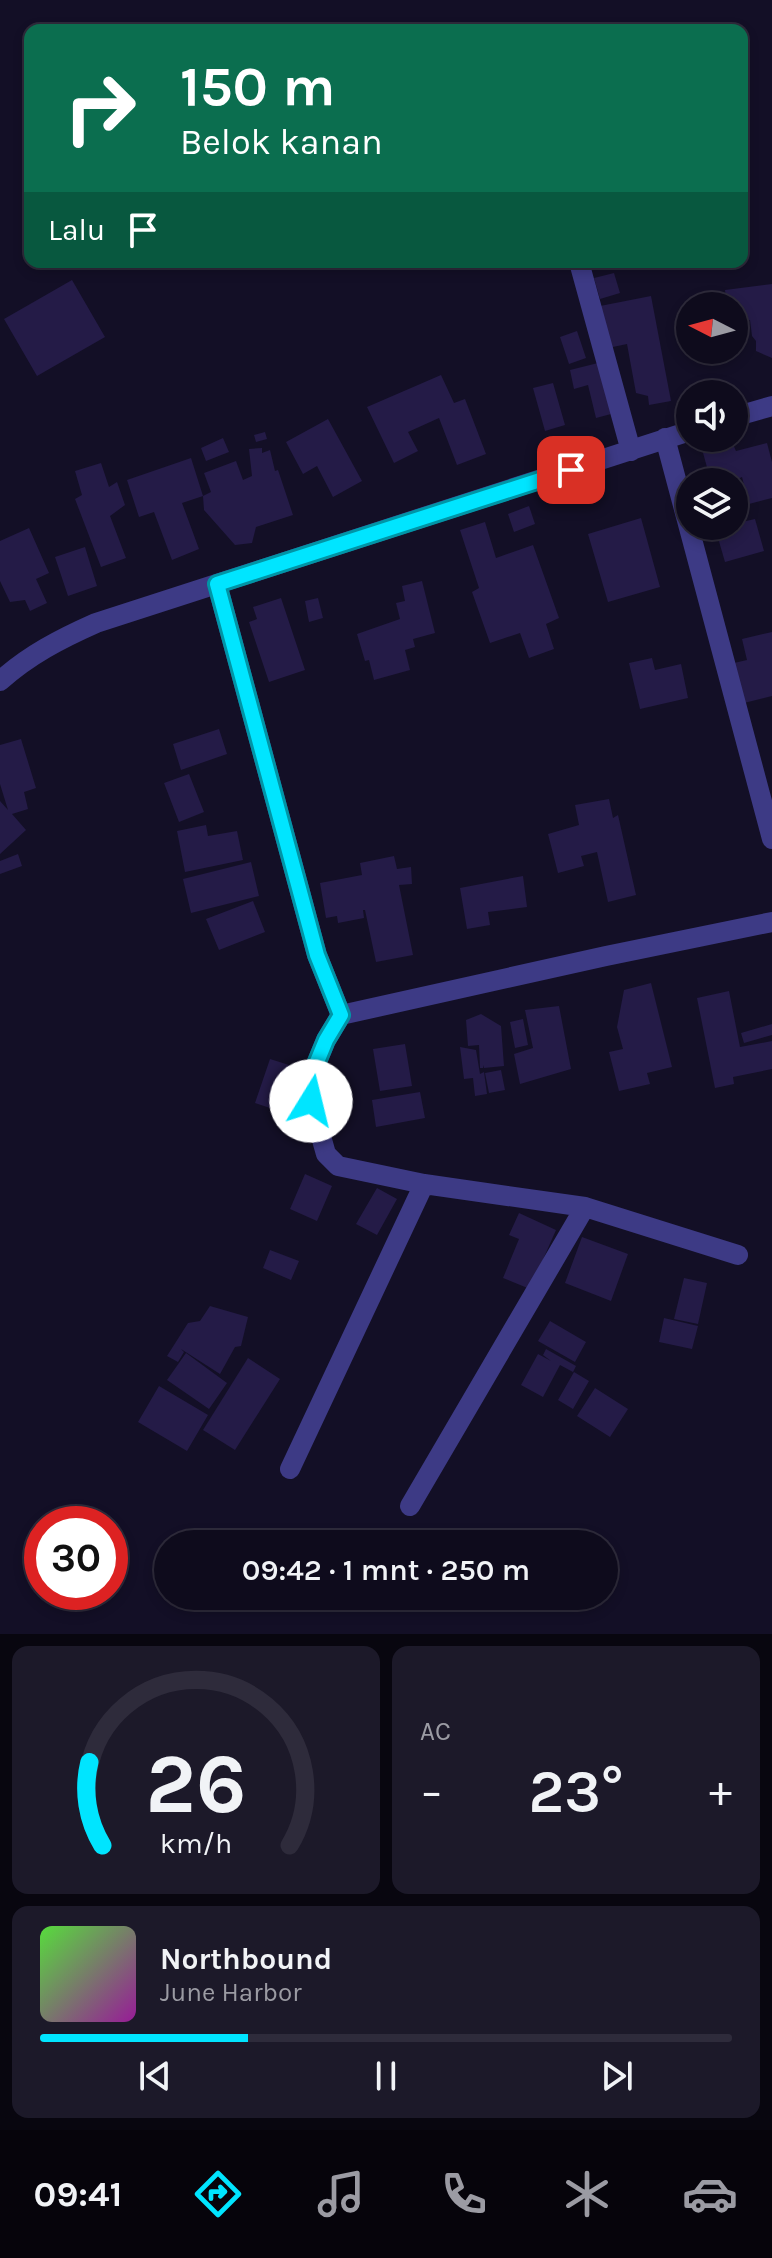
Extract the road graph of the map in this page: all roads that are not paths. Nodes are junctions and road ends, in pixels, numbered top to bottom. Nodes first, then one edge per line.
1 (581, 268) edge
2 (772, 406) edge
3 (748, 413) edge
4 (676, 435) edge
5 (665, 438) junction
6 (631, 451) junction
7 (217, 584) junction
8 (0, 681) edge
9 (772, 839) edge
10 (772, 922) edge
11 (341, 1015) junction
12 (424, 1184) junction
13 (585, 1207) junction
14 (738, 1255) dead end
15 (290, 1469) dead end
16 (410, 1506) dead end

1 - 6 street
2 - 3 street
4 - 5 street
5 - 6 street
5 - 9 street
6 - 7 street
7 - 8 street
7 - 11 street
10 - 11 street
11 - 12 street
12 - 13 street
12 - 15 street
13 - 14 street
13 - 16 street

